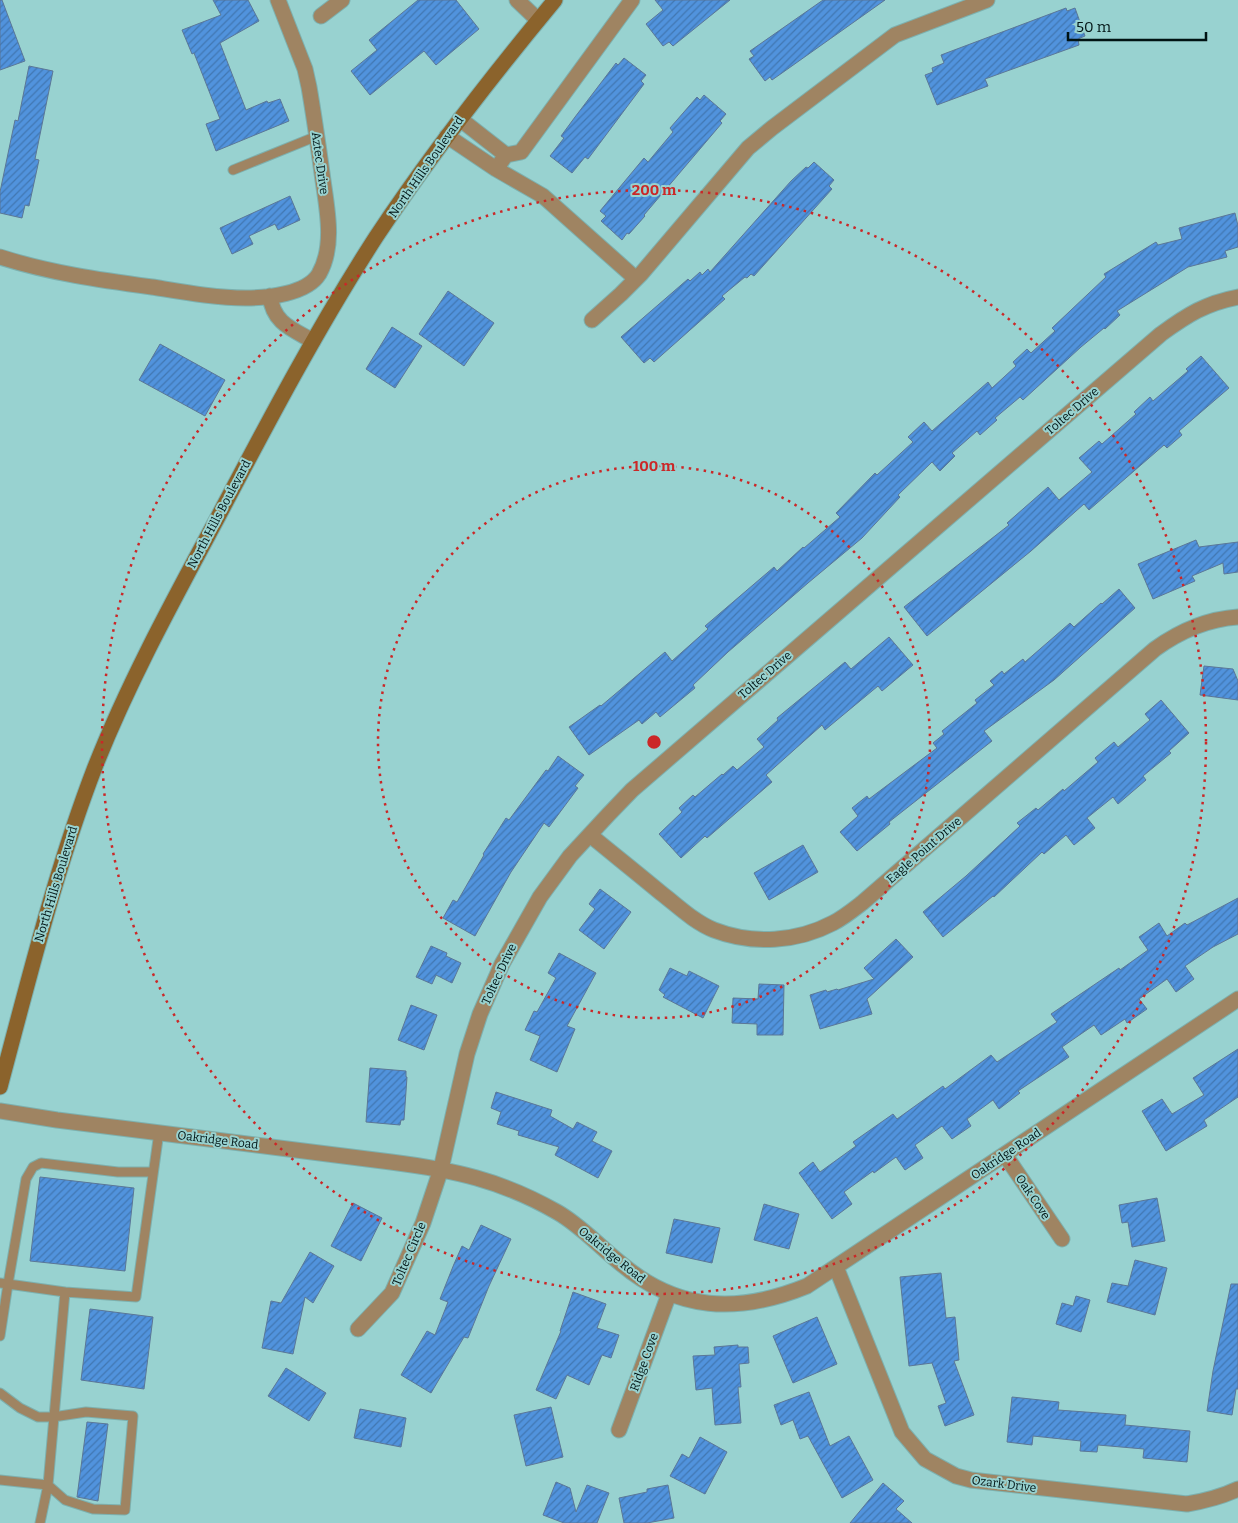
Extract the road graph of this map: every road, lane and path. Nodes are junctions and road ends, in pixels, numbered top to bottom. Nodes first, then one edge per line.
1 (278, 0) edge
2 (342, 0) edge
3 (517, 0) edge
4 (555, 0) edge
5 (632, 0) edge
6 (987, 0) edge
7 (321, 16) dead end
8 (538, 20) junction
9 (460, 119) junction
10 (317, 136) junction
11 (447, 136) junction
12 (506, 155) junction
13 (496, 169) junction
14 (232, 170) dead end
15 (0, 257) edge
16 (635, 278) junction
17 (270, 296) junction
18 (1238, 297) edge
19 (592, 320) dead end
20 (313, 341) junction
21 (1238, 617) edge
22 (590, 835) junction
23 (1238, 999) edge
24 (0, 1087) edge
25 (0, 1111) edge
26 (159, 1132) junction
27 (1005, 1155) junction
28 (441, 1169) junction
29 (152, 1172) junction
30 (1062, 1239) dead end
31 (836, 1267) junction
32 (4, 1283) edge
33 (65, 1292) junction
34 (669, 1294) junction
35 (358, 1329) dead end
36 (0, 1336) edge
37 (0, 1393) edge
38 (53, 1417) junction
39 (619, 1430) dead end
40 (0, 1480) edge
41 (48, 1485) junction
42 (1238, 1489) edge
43 (40, 1523) edge

1 - 10 street, Aztec Drive
2 - 7 street
3 - 8 street
4 - 8 street, North Hills Boulevard
5 - 12 street
6 - 16 street
8 - 9 street, North Hills Boulevard
9 - 11 street, North Hills Boulevard
9 - 12 street
10 - 14 lane
10 - 17 street, Aztec Drive
11 - 13 street
11 - 20 street, North Hills Boulevard
12 - 13 street
13 - 16 street
15 - 17 street, Aztec Drive
16 - 19 street
17 - 20 street
18 - 22 street, Toltec Drive
20 - 24 street, North Hills Boulevard
21 - 22 street, Eagle Point Drive
22 - 28 street, Toltec Drive
23 - 27 street, Oakridge Road
25 - 26 street, Oakridge Road
26 - 28 street, Oakridge Road
26 - 29 lane
27 - 30 street, Oak Cove
27 - 31 street, Oakridge Road
28 - 34 street, Oakridge Road
28 - 35 street, Toltec Circle
29 - 32 lane
29 - 33 lane
31 - 34 street, Oakridge Road
31 - 42 street, Ozark Drive
32 - 33 lane
32 - 36 lane
33 - 38 lane
34 - 39 street, Ridge Cove
37 - 38 lane
38 - 41 lane
38 - 41 lane
40 - 41 lane
41 - 43 lane

